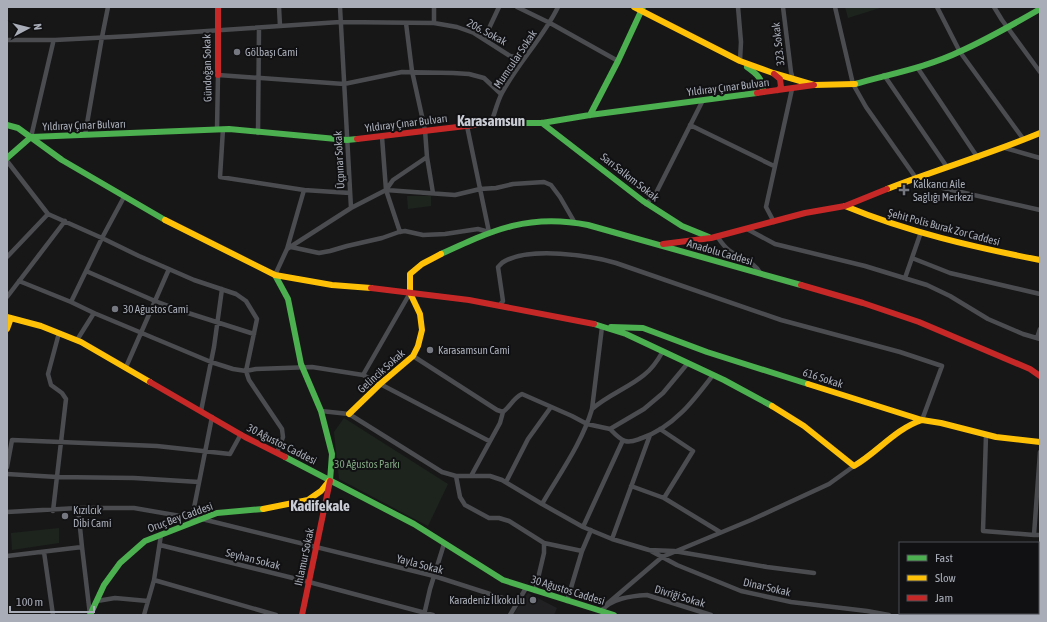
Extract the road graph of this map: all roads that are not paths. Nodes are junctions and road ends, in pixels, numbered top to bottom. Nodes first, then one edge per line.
1 (108, 7) edge
2 (218, 7) edge
3 (279, 7) edge
4 (340, 7) edge
5 (434, 7) edge
6 (499, 7) edge
7 (517, 7) edge
8 (558, 7) edge
9 (634, 7) edge
10 (738, 7) edge
11 (783, 7) edge
12 (835, 7) edge
13 (937, 7) edge
14 (994, 7) edge
15 (642, 8) edge
16 (1040, 9) edge
17 (340, 22) junction
18 (406, 23) junction
19 (434, 23) junction
20 (550, 23) junction
21 (280, 26) junction
22 (259, 28) junction
23 (1008, 28) junction
24 (217, 30) junction
25 (102, 37) junction
26 (484, 39) junction
27 (7, 40) edge
28 (54, 43) dead end
29 (960, 52) junction
30 (524, 59) junction
31 (618, 61) junction
32 (740, 61) junction
33 (917, 67) junction
34 (412, 71) junction
35 (1040, 72) edge
36 (773, 73) junction
37 (218, 75) junction
38 (884, 75) junction
39 (259, 77) junction
40 (793, 79) junction
41 (344, 84) junction
42 (853, 84) junction
43 (814, 85) junction
44 (792, 88) junction
45 (778, 90) junction
46 (764, 92) junction
47 (501, 94) junction
48 (703, 100) junction
49 (590, 115) junction
50 (491, 123) junction
51 (542, 123) junction
52 (7, 125) edge
53 (690, 125) junction
54 (467, 126) junction
55 (220, 129) junction
56 (425, 130) junction
57 (258, 132) junction
58 (1040, 133) edge
59 (85, 134) junction
60 (31, 137) junction
61 (382, 137) junction
62 (347, 140) junction
63 (1024, 140) junction
64 (1005, 148) junction
65 (427, 157) junction
66 (7, 158) edge
67 (978, 158) junction
68 (1040, 158) edge
69 (7, 161) edge
70 (774, 166) junction
71 (947, 167) junction
72 (916, 178) junction
73 (480, 189) junction
74 (304, 190) junction
75 (386, 190) junction
76 (350, 193) junction
77 (434, 193) junction
78 (124, 197) junction
79 (646, 204) junction
80 (845, 206) junction
81 (351, 208) junction
82 (1040, 210) edge
83 (48, 214) junction
84 (64, 222) junction
85 (774, 222) junction
86 (575, 223) junction
87 (747, 229) junction
88 (400, 232) junction
89 (489, 232) junction
90 (921, 232) junction
91 (714, 237) junction
92 (102, 238) junction
93 (660, 245) junction
94 (289, 248) junction
95 (7, 257) edge
96 (912, 258) junction
97 (1040, 260) edge
98 (169, 269) junction
99 (86, 271) junction
100 (761, 274) junction
101 (275, 275) junction
102 (905, 278) junction
103 (19, 282) junction
104 (222, 289) junction
105 (410, 293) junction
106 (1040, 294) edge
107 (7, 297) edge
108 (155, 301) junction
109 (70, 302) junction
110 (499, 306) junction
111 (94, 313) junction
112 (9, 317) edge
113 (218, 322) junction
114 (602, 327) junction
115 (7, 329) edge
116 (1040, 329) edge
117 (59, 333) junction
118 (141, 333) junction
119 (254, 334) junction
120 (1039, 339) edge
121 (77, 340) junction
122 (663, 351) junction
123 (413, 356) junction
124 (211, 362) junction
125 (688, 363) junction
126 (126, 367) junction
127 (302, 367) junction
128 (1030, 369) junction
129 (246, 371) junction
130 (1040, 372) edge
131 (713, 375) junction
132 (363, 376) junction
133 (1040, 376) edge
134 (380, 384) junction
135 (551, 407) junction
136 (592, 409) junction
137 (201, 411) junction
138 (321, 411) junction
139 (503, 412) junction
140 (349, 414) junction
141 (212, 417) junction
142 (922, 420) junction
143 (587, 424) junction
144 (610, 429) junction
145 (660, 429) junction
146 (241, 434) junction
147 (650, 435) junction
148 (986, 435) junction
149 (623, 440) junction
150 (489, 441) junction
151 (61, 442) junction
152 (1040, 442) edge
153 (204, 450) junction
154 (1040, 452) edge
155 (277, 453) junction
156 (854, 466) junction
157 (7, 467) edge
158 (7, 474) edge
159 (456, 476) junction
160 (471, 476) junction
161 (57, 477) junction
162 (330, 480) junction
163 (199, 482) junction
164 (506, 482) junction
165 (632, 486) junction
166 (664, 498) junction
167 (542, 504) junction
168 (78, 508) junction
169 (53, 511) junction
170 (7, 512) edge
171 (192, 518) junction
172 (202, 519) junction
173 (583, 527) junction
174 (591, 530) junction
175 (720, 532) junction
176 (161, 535) junction
177 (1034, 535) junction
178 (1040, 535) edge
179 (612, 539) junction
180 (544, 543) junction
181 (444, 544) junction
182 (160, 545) junction
183 (82, 547) junction
184 (316, 547) junction
185 (649, 550) junction
186 (582, 551) junction
187 (674, 551) junction
188 (44, 552) junction
189 (7, 556) edge
190 (662, 557) junction
191 (814, 573) dead end
192 (434, 576) junction
193 (154, 580) junction
194 (309, 582) junction
195 (526, 588) junction
196 (535, 591) junction
197 (97, 601) junction
198 (148, 601) junction
199 (567, 601) junction
200 (518, 603) junction
201 (607, 604) junction
202 (601, 611) junction
203 (424, 614) edge
204 (53, 615) edge
205 (90, 615) edge
206 (144, 615) edge
207 (276, 615) edge
208 (302, 615) edge
209 (433, 615) edge
210 (510, 615) edge
211 (614, 615) edge
212 (711, 615) edge
213 (889, 615) edge

1 - 25 street
2 - 24 street, Gündoğan Sokak
3 - 21 street
4 - 17 street, Üçpınar Sokak
5 - 19 street
6 - 26 street
7 - 20 street
8 - 20 street, Mumcular Sokak
9 - 15 street
10 - 32 street
11 - 40 street, 323. Sokak
12 - 42 street
13 - 29 street
14 - 23 street
15 - 31 street
15 - 32 street
16 - 23 street
17 - 18 street, 206. Sokak
17 - 21 street, 206. Sokak
17 - 41 street, Üçpınar Sokak
18 - 19 street, 206. Sokak
18 - 34 street
19 - 26 street, 206. Sokak
20 - 30 street, Mumcular Sokak
20 - 31 street
21 - 22 street, 206. Sokak
22 - 24 street, 206. Sokak
22 - 39 street
23 - 29 street
23 - 35 street
24 - 25 street, 206. Sokak
24 - 37 street, Gündoğan Sokak
25 - 27 street, 206. Sokak
25 - 59 street
26 - 30 street, 206. Sokak
28 - 60 street
29 - 33 street
29 - 63 street
30 - 47 street, Mumcular Sokak
31 - 49 street
32 - 36 street
32 - 46 street
33 - 38 street
33 - 67 street
34 - 41 street
34 - 47 street
34 - 56 street
36 - 40 street
36 - 45 street
37 - 39 street
37 - 55 street, Gündoğan Sokak
38 - 42 street
38 - 71 street
39 - 41 street
39 - 57 street
40 - 43 street
41 - 62 street, Üçpınar Sokak
42 - 43 street
42 - 72 street
43 - 44 street, Yıldıray Çınar Bulvarı
44 - 45 street, Yıldıray Çınar Bulvarı
44 - 70 street
45 - 46 street, Yıldıray Çınar Bulvarı
46 - 48 street, Yıldıray Çınar Bulvarı
47 - 50 street, Mumcular Sokak
48 - 49 street, Yıldıray Çınar Bulvarı
48 - 53 street
49 - 51 street, Yıldıray Çınar Bulvarı
50 - 51 street, Yıldıray Çınar Bulvarı
50 - 54 street, Yıldıray Çınar Bulvarı
51 - 79 street, Sarı Salkım Sokak
52 - 60 street
53 - 70 street
53 - 79 street
54 - 56 street, Yıldıray Çınar Bulvarı
54 - 73 street
55 - 57 street, Yıldıray Çınar Bulvarı
55 - 59 street, Yıldıray Çınar Bulvarı
55 - 74 street, Gündoğan Sokak
56 - 61 street, Yıldıray Çınar Bulvarı
56 - 65 street
57 - 62 street, Yıldıray Çınar Bulvarı
58 - 63 street
59 - 60 street, Yıldıray Çınar Bulvarı
60 - 66 street, Yıldıray Çınar Bulvarı
60 - 78 street
61 - 62 street, Yıldıray Çınar Bulvarı
61 - 75 street
62 - 76 street, Üçpınar Sokak
63 - 64 street
64 - 67 street
64 - 68 street
65 - 75 street
65 - 77 street
67 - 71 street
69 - 83 street
70 - 85 street
71 - 72 street
72 - 80 street
72 - 82 street
73 - 77 street
73 - 86 street
73 - 89 street
74 - 76 street
74 - 94 street
75 - 77 street
75 - 81 street
75 - 88 street
76 - 81 street, Üçpınar Sokak
78 - 92 street
78 - 101 street
79 - 91 street, Sarı Salkım Sokak
80 - 85 street
80 - 90 street, Şehit Polis Burak Zor Caddesi
81 - 94 street
83 - 84 street
83 - 95 street
84 - 92 street
84 - 103 street
85 - 87 street
86 - 89 street, Anadolu Caddesi
86 - 93 street, Anadolu Caddesi
87 - 91 street
87 - 102 street
88 - 89 street
88 - 94 street
89 - 105 street, Anadolu Caddesi
90 - 96 street
90 - 97 street, Şehit Polis Burak Zor Caddesi
91 - 93 street
91 - 100 street
92 - 98 street
92 - 99 street
93 - 100 street, Anadolu Caddesi
94 - 101 street
96 - 102 street
96 - 106 street
98 - 104 street
98 - 108 street
99 - 108 street
99 - 109 street
100 - 128 street, Anadolu Caddesi
101 - 105 street
101 - 127 street, Ihlamur Sokak
102 - 120 street
103 - 107 street
103 - 109 street
104 - 113 street
104 - 119 street
105 - 110 street
105 - 123 street, Gelincik Sokak
105 - 132 street
108 - 113 street
108 - 118 street
109 - 111 street
110 - 114 street
110 - 142 street
111 - 118 street
111 - 121 street
112 - 115 street
112 - 117 street, 30 Ağustos Caddesi
113 - 119 street
113 - 124 street
114 - 122 street
114 - 136 street
114 - 142 street, 616 Sokak
116 - 120 street
117 - 121 street, 30 Ağustos Caddesi
117 - 151 street
118 - 124 street
118 - 126 street
119 - 129 street
121 - 126 street, 30 Ağustos Caddesi
122 - 125 street
122 - 136 street
123 - 134 street, Gelincik Sokak
123 - 139 street
124 - 129 street
124 - 137 street
125 - 131 street
125 - 144 street
126 - 137 street, 30 Ağustos Caddesi
127 - 129 street
127 - 132 street
127 - 138 street, Ihlamur Sokak
128 - 130 street
128 - 133 street, Anadolu Caddesi
129 - 155 street
131 - 145 street
131 - 156 street
132 - 134 street
134 - 140 street, Gelincik Sokak
134 - 150 street
135 - 139 street
135 - 143 street
135 - 164 street
136 - 143 street
137 - 141 street, 30 Ağustos Caddesi
138 - 140 street
138 - 162 street, Ihlamur Sokak
139 - 150 street
140 - 159 street
141 - 146 street, 30 Ağustos Caddesi
141 - 153 street
142 - 148 street, 616 Sokak
142 - 156 street
143 - 144 street
143 - 167 street
144 - 149 street
145 - 147 street
145 - 166 street
146 - 153 street
146 - 155 street, 30 Ağustos Caddesi
147 - 149 street
147 - 165 street
148 - 152 street, 616 Sokak
148 - 177 street
149 - 173 street
150 - 160 street
151 - 153 street
151 - 157 street
151 - 161 street
153 - 163 street
154 - 177 street
155 - 162 street, 30 Ağustos Caddesi
156 - 175 street
158 - 161 street
159 - 160 street
159 - 180 street
160 - 164 street
161 - 163 street
161 - 169 street
162 - 172 street, Oruç Bey Caddesi
162 - 181 street, 30 Ağustos Caddesi
162 - 184 street, Ihlamur Sokak
163 - 171 street
164 - 167 street
165 - 166 street
165 - 179 street
166 - 175 street
167 - 173 street
168 - 169 street, Yayla Sokak
168 - 171 street, Yayla Sokak
168 - 183 street
169 - 170 street, Yayla Sokak
171 - 172 street, Yayla Sokak
172 - 176 street, Oruç Bey Caddesi
172 - 184 street, Yayla Sokak
173 - 174 street
174 - 179 street
174 - 186 street
175 - 187 street
176 - 182 street
176 - 197 street, Oruç Bey Caddesi
177 - 178 street
179 - 185 street
180 - 186 street
180 - 196 street
181 - 192 street
181 - 195 street, 30 Ağustos Caddesi
182 - 193 street
182 - 194 street, Seyhan Sokak
183 - 188 street
183 - 205 street
184 - 192 street, Yayla Sokak
184 - 194 street, Ihlamur Sokak
185 - 187 street
185 - 190 street, Dinar Sokak
186 - 199 street
187 - 190 street
187 - 191 street
188 - 189 street
188 - 204 street
190 - 201 street
190 - 213 street, Dinar Sokak
192 - 200 street, Yayla Sokak
192 - 203 street
193 - 198 street
193 - 207 street
194 - 203 street, Seyhan Sokak
194 - 208 street, Ihlamur Sokak
195 - 196 street, 30 Ağustos Caddesi
195 - 200 street
196 - 199 street, 30 Ağustos Caddesi
197 - 198 street
197 - 205 street, Oruç Bey Caddesi
198 - 206 street
199 - 202 street, 30 Ağustos Caddesi
200 - 210 street
201 - 202 street
201 - 212 street, Divriği Sokak
202 - 211 street, 30 Ağustos Caddesi
203 - 209 street, Seyhan Sokak

